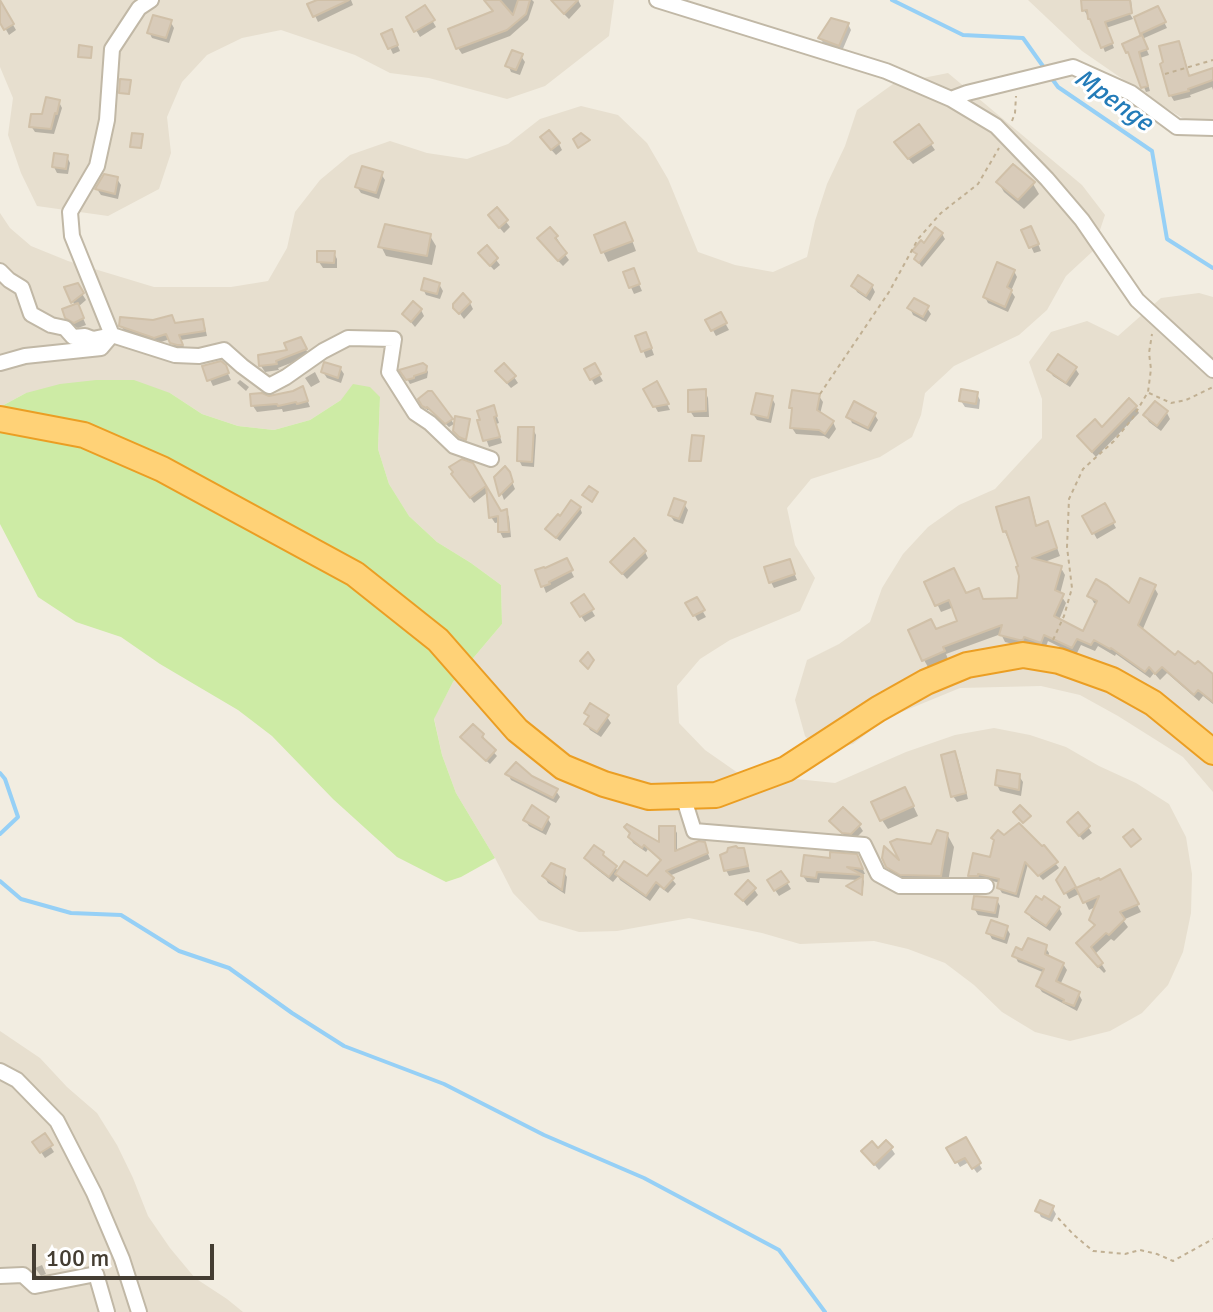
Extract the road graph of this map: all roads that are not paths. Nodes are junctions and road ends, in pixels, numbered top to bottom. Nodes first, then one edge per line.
1 (151, 0) edge
2 (657, 0) edge
3 (951, 99) junction
4 (1213, 128) edge
5 (0, 271) edge
6 (112, 335) junction
7 (0, 363) edge
8 (1213, 370) edge
9 (0, 419) edge
10 (491, 459) dead end
11 (1213, 752) edge
12 (683, 796) junction
13 (986, 886) dead end
14 (0, 1071) edge
15 (0, 1276) edge
16 (107, 1312) edge
17 (139, 1312) edge

1 - 6 street
2 - 3 street
3 - 4 street
3 - 8 street
5 - 6 street
6 - 7 street
6 - 10 street
9 - 12 highway
11 - 12 highway
12 - 13 street
14 - 17 street
15 - 16 street

